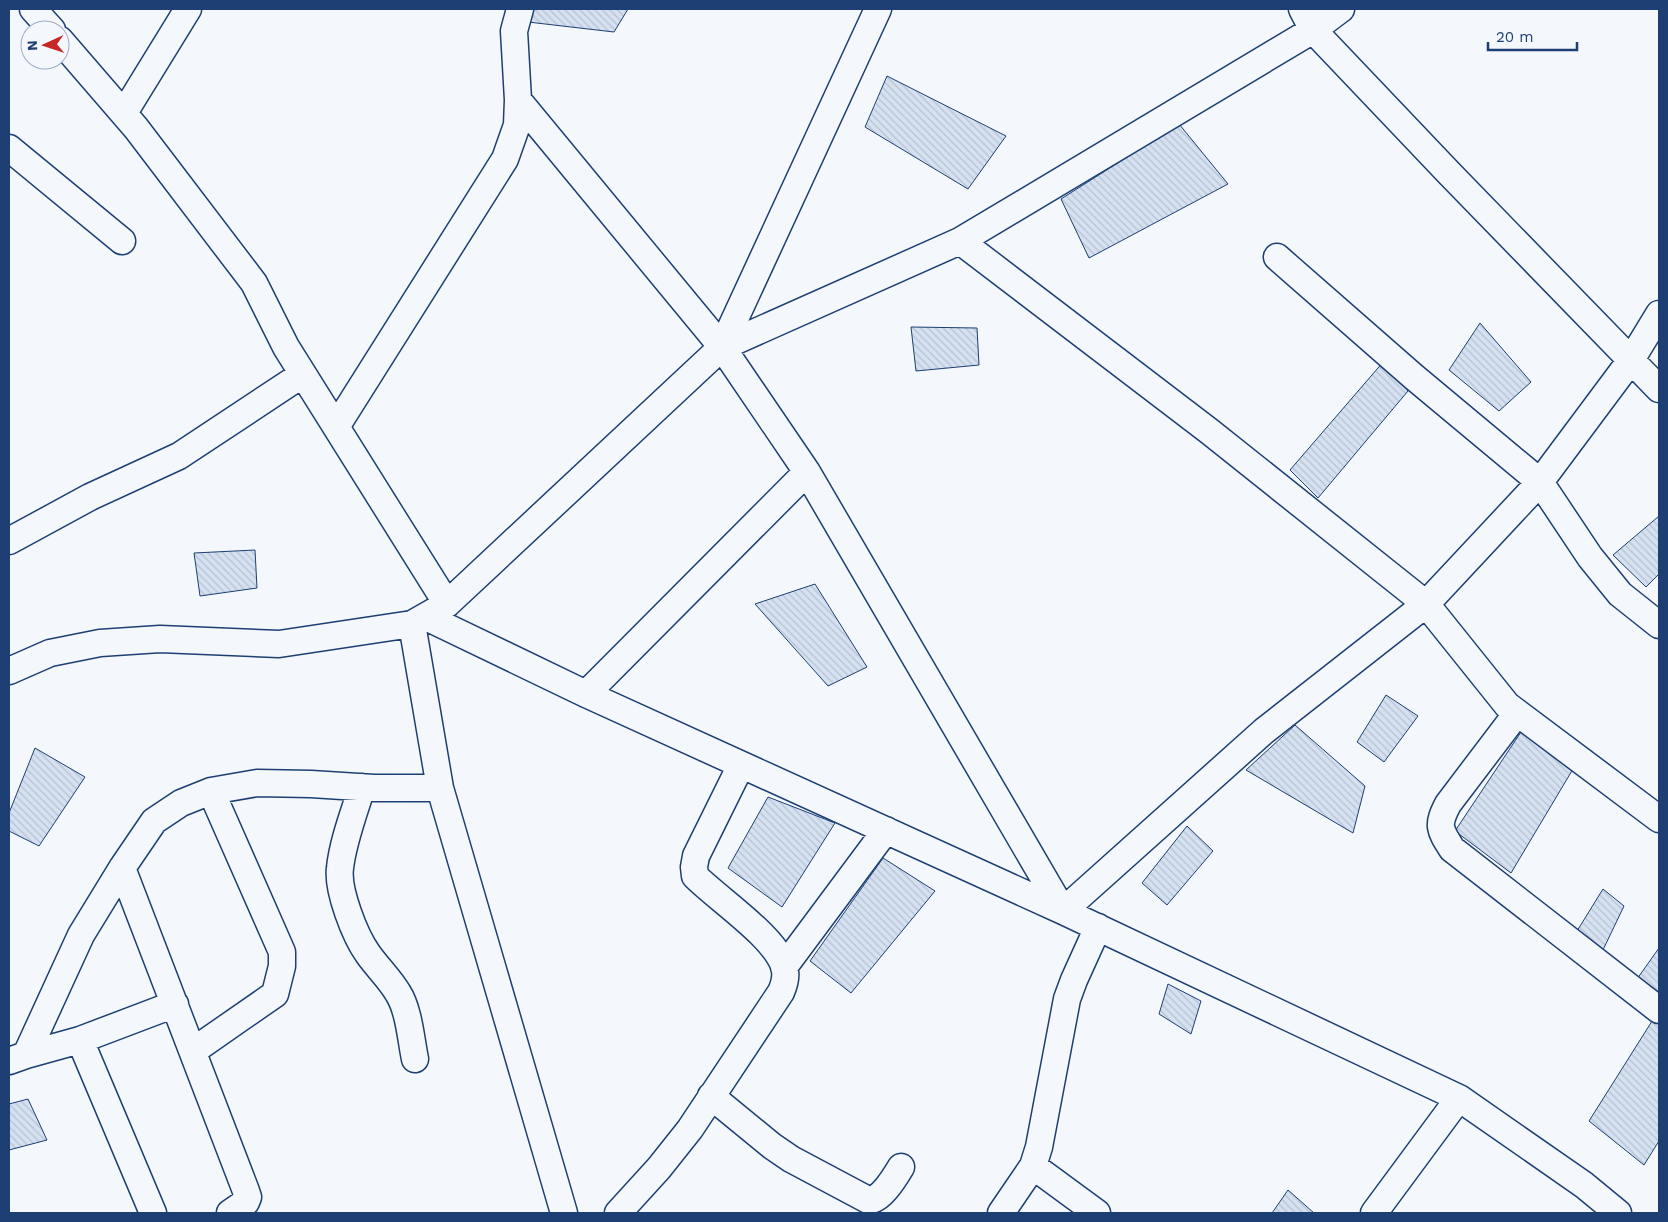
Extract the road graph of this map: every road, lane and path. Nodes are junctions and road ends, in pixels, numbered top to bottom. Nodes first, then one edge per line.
1 (33, 9) edge
2 (188, 9) edge
3 (520, 9) edge
4 (878, 9) edge
5 (1341, 9) edge
6 (1308, 19) edge
7 (43, 20) edge
8 (70, 51) edge
9 (518, 100) junction
10 (124, 113) junction
11 (9, 148) edge
12 (122, 241) dead end
13 (960, 241) junction
14 (1277, 257) dead end
15 (1659, 314) edge
16 (722, 347) junction
17 (1631, 360) junction
18 (303, 374) junction
19 (1659, 389) edge
20 (336, 427) junction
21 (807, 472) junction
22 (1540, 482) junction
23 (9, 541) edge
24 (1426, 604) junction
25 (428, 615) junction
26 (1659, 625) edge
27 (9, 671) edge
28 (586, 694) junction
29 (1517, 713) junction
30 (741, 765) junction
31 (362, 787) junction
32 (440, 788) junction
33 (211, 791) junction
34 (1659, 820) edge
35 (886, 830) junction
36 (122, 868) junction
37 (1063, 911) junction
38 (1098, 927) junction
39 (784, 967) junction
40 (175, 1004) junction
41 (1659, 1010) edge
42 (80, 1040) junction
43 (192, 1051) junction
44 (17, 1058) edge
45 (414, 1059) dead end
46 (711, 1096) junction
47 (1459, 1098) junction
48 (1033, 1166) junction
49 (901, 1168) dead end
50 (153, 1213) edge
51 (230, 1213) edge
52 (564, 1213) edge
53 (618, 1213) edge
54 (1002, 1213) edge
55 (1097, 1213) edge
56 (1374, 1213) edge
57 (1618, 1213) edge

1 - 7 street
2 - 10 street
3 - 9 street
4 - 16 street
5 - 6 street
6 - 13 street
6 - 17 street
8 - 10 street
9 - 16 street
9 - 20 street
10 - 18 street
11 - 12 street
13 - 16 street
13 - 24 street
14 - 22 street
15 - 17 street
16 - 21 street
16 - 25 street
17 - 19 street
17 - 22 street
18 - 20 street
18 - 23 street
20 - 25 street
21 - 28 street
21 - 37 street
22 - 24 street
22 - 26 street
24 - 29 street
24 - 37 street
25 - 27 street
25 - 28 street
25 - 32 street
28 - 30 street
29 - 34 street
29 - 41 street
30 - 35 street
30 - 39 street
31 - 32 street
31 - 33 street
31 - 45 street
32 - 52 street
33 - 36 street
33 - 43 street
35 - 37 street
35 - 39 street
36 - 40 street
36 - 44 street
37 - 38 street
38 - 47 street
38 - 48 street
39 - 46 street
40 - 42 street
40 - 43 street
42 - 44 street
42 - 50 street
43 - 51 street
46 - 49 street
46 - 53 street
47 - 56 street
47 - 57 street
48 - 54 street
48 - 55 street

